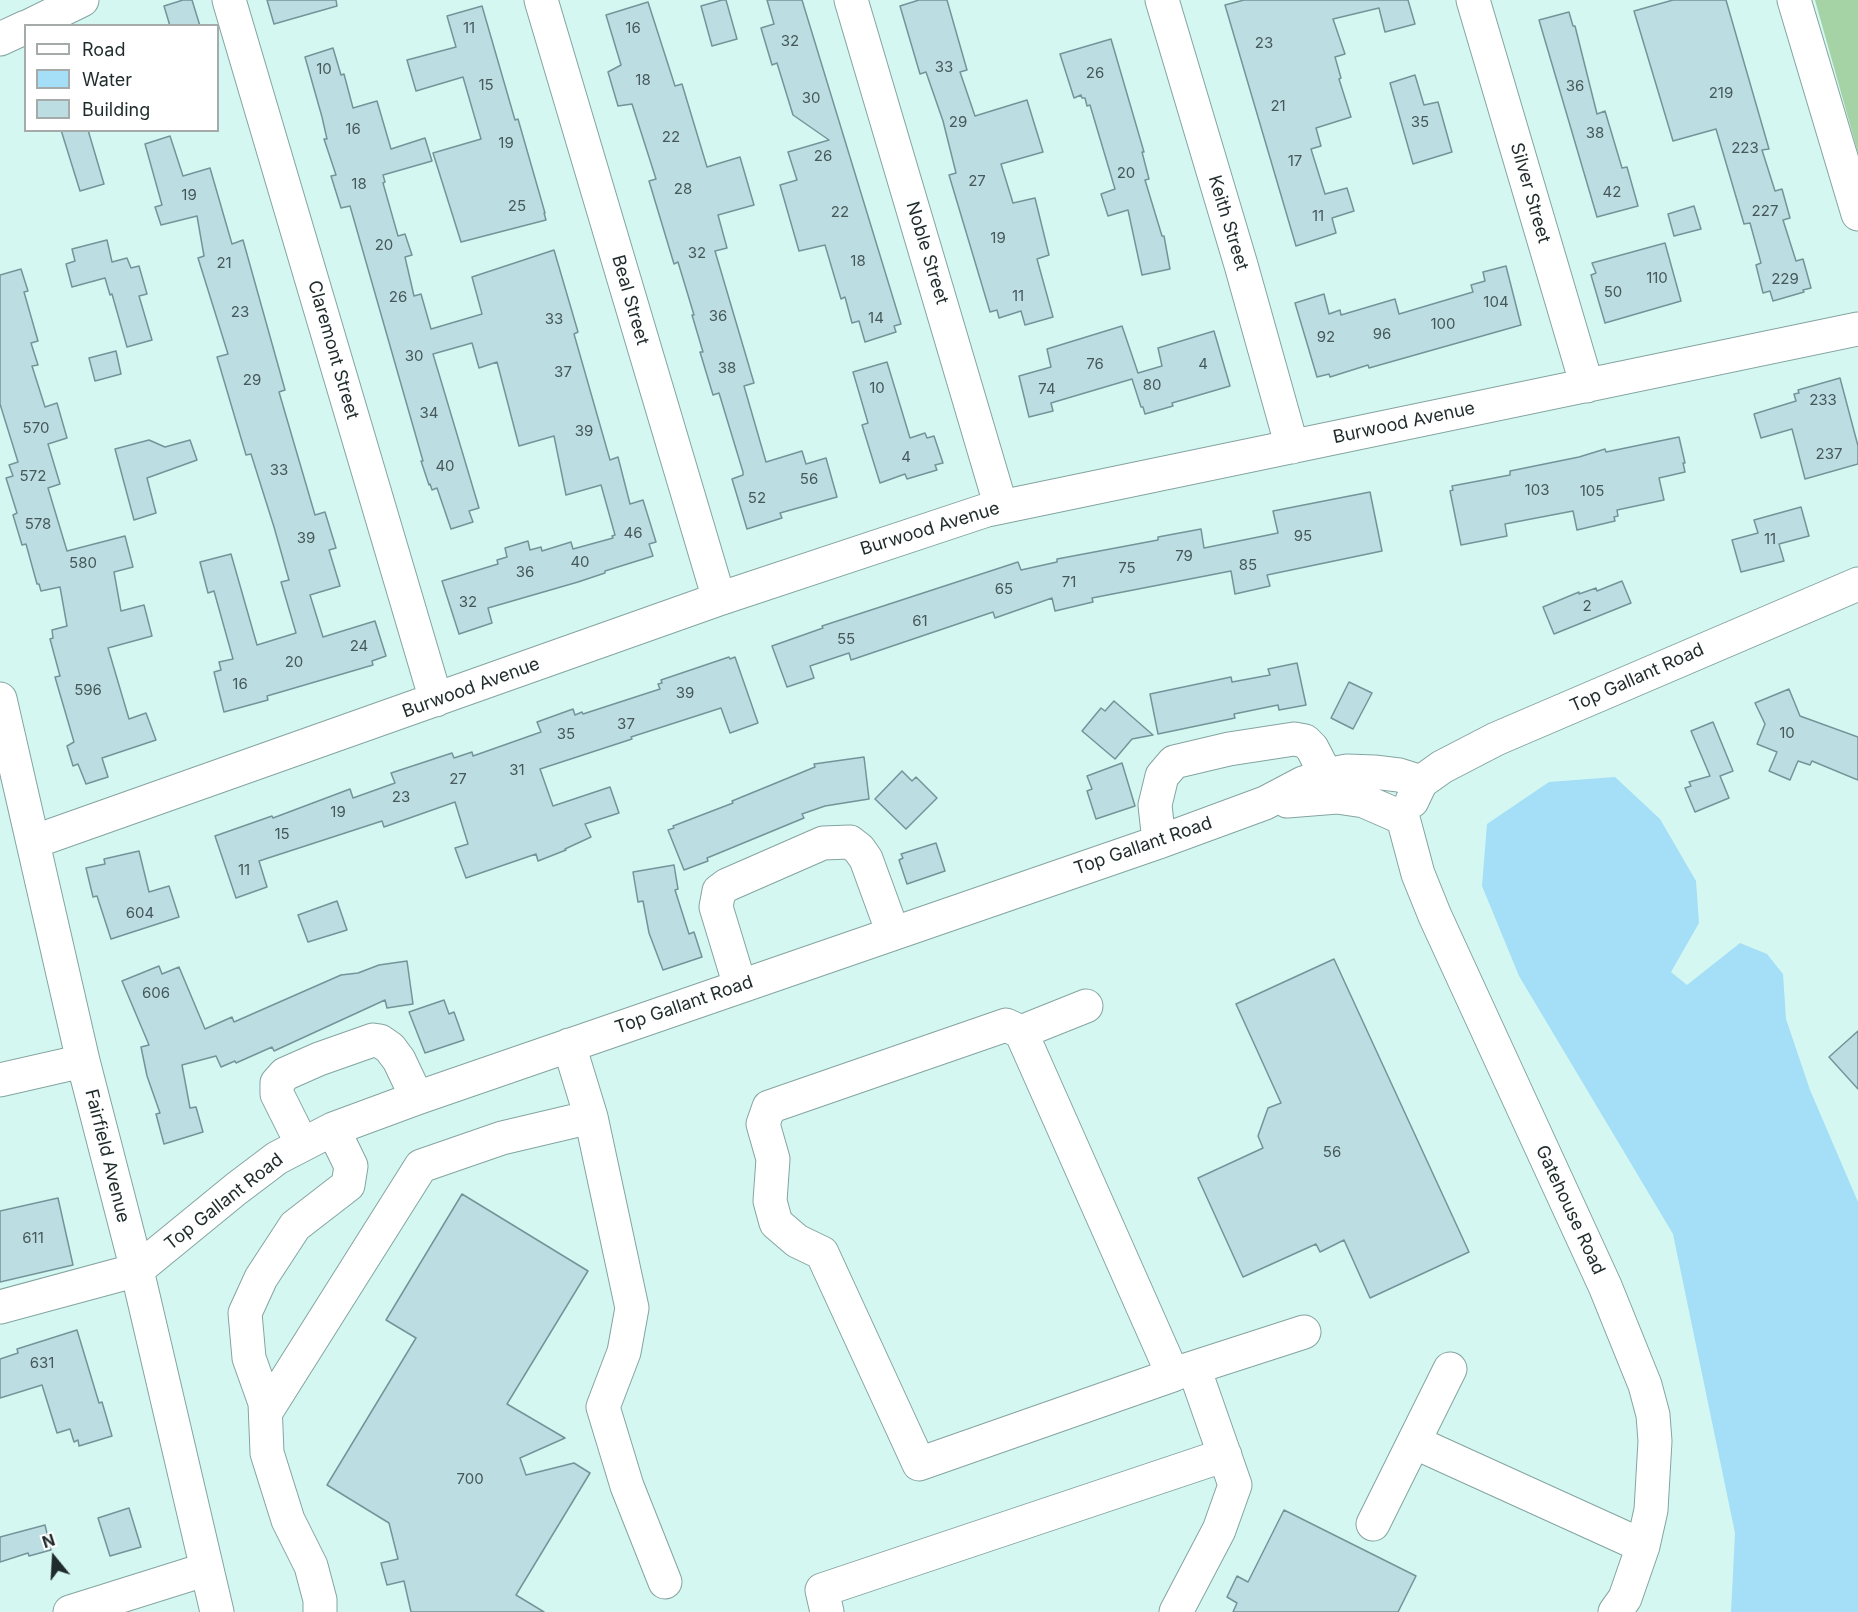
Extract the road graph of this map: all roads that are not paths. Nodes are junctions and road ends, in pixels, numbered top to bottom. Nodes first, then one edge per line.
1 (82, 0) edge
2 (230, 0) edge
3 (541, 0) edge
4 (852, 0) edge
5 (1161, 0) edge
6 (1473, 0) edge
7 (1794, 0) edge
8 (36, 17) edge
9 (24, 24) edge
10 (0, 39) edge
11 (1858, 214) edge
12 (1858, 329) edge
13 (1587, 386) junction
14 (1292, 447) junction
15 (1001, 507) junction
16 (1858, 584) edge
17 (719, 599) junction
18 (0, 699) edge
19 (436, 700) junction
20 (1326, 775) junction
21 (1421, 782) junction
22 (1265, 803) junction
23 (1403, 818) junction
24 (33, 842) junction
25 (1159, 842) junction
26 (894, 933) junction
27 (740, 986) junction
28 (1086, 1006) dead end
29 (1021, 1032) junction
30 (569, 1045) junction
31 (83, 1061) junction
32 (0, 1080) edge
33 (417, 1098) junction
34 (591, 1118) junction
35 (333, 1129) junction
36 (302, 1144) junction
37 (136, 1270) junction
38 (0, 1307) edge
39 (1304, 1332) dead end
40 (1450, 1369) dead end
41 (1183, 1371) junction
42 (266, 1413) junction
43 (1414, 1442) junction
44 (1225, 1455) junction
45 (1373, 1524) dead end
46 (1643, 1546) junction
47 (207, 1569) junction
48 (665, 1582) dead end
49 (70, 1612) edge
50 (217, 1612) edge
51 (320, 1612) edge
52 (827, 1612) edge
53 (1176, 1612) edge
54 (1615, 1612) edge

1 - 8 street
2 - 19 street, Claremont Street
3 - 17 street, Beal Street
4 - 15 street, Noble Street
5 - 14 street, Keith Street
6 - 13 street, Silver Street
7 - 11 street
9 - 10 street
12 - 13 street, Burwood Avenue
13 - 14 street, Burwood Avenue
14 - 15 street, Burwood Avenue
15 - 17 street, Burwood Avenue
16 - 21 street, Top Gallant Road
17 - 19 street, Burwood Avenue
18 - 24 street, Fairfield Avenue
19 - 24 street, Burwood Avenue
20 - 21 street, Top Gallant Road
20 - 22 street, Top Gallant Road
20 - 25 street
21 - 23 street, Top Gallant Road
22 - 23 street, Top Gallant Road
22 - 25 street, Top Gallant Road
23 - 46 street, Gatehouse Road
24 - 31 street, Fairfield Avenue
25 - 26 street, Top Gallant Road
26 - 27 street, Top Gallant Road
26 - 27 street
27 - 30 street, Top Gallant Road
28 - 29 street
29 - 41 street
29 - 41 street
30 - 33 street, Top Gallant Road
30 - 34 street
31 - 32 street
31 - 37 street, Fairfield Avenue
33 - 35 street, Top Gallant Road
33 - 36 street
34 - 42 street
34 - 48 street
35 - 36 street, Top Gallant Road
35 - 42 street
36 - 37 street, Top Gallant Road
37 - 38 street
37 - 47 street, Fairfield Avenue
39 - 41 street
40 - 43 street
41 - 44 street
42 - 51 street
43 - 45 street
43 - 46 street
44 - 52 street
44 - 53 street
46 - 54 street, Gatehouse Road
47 - 49 street
47 - 50 street, Fairfield Avenue

